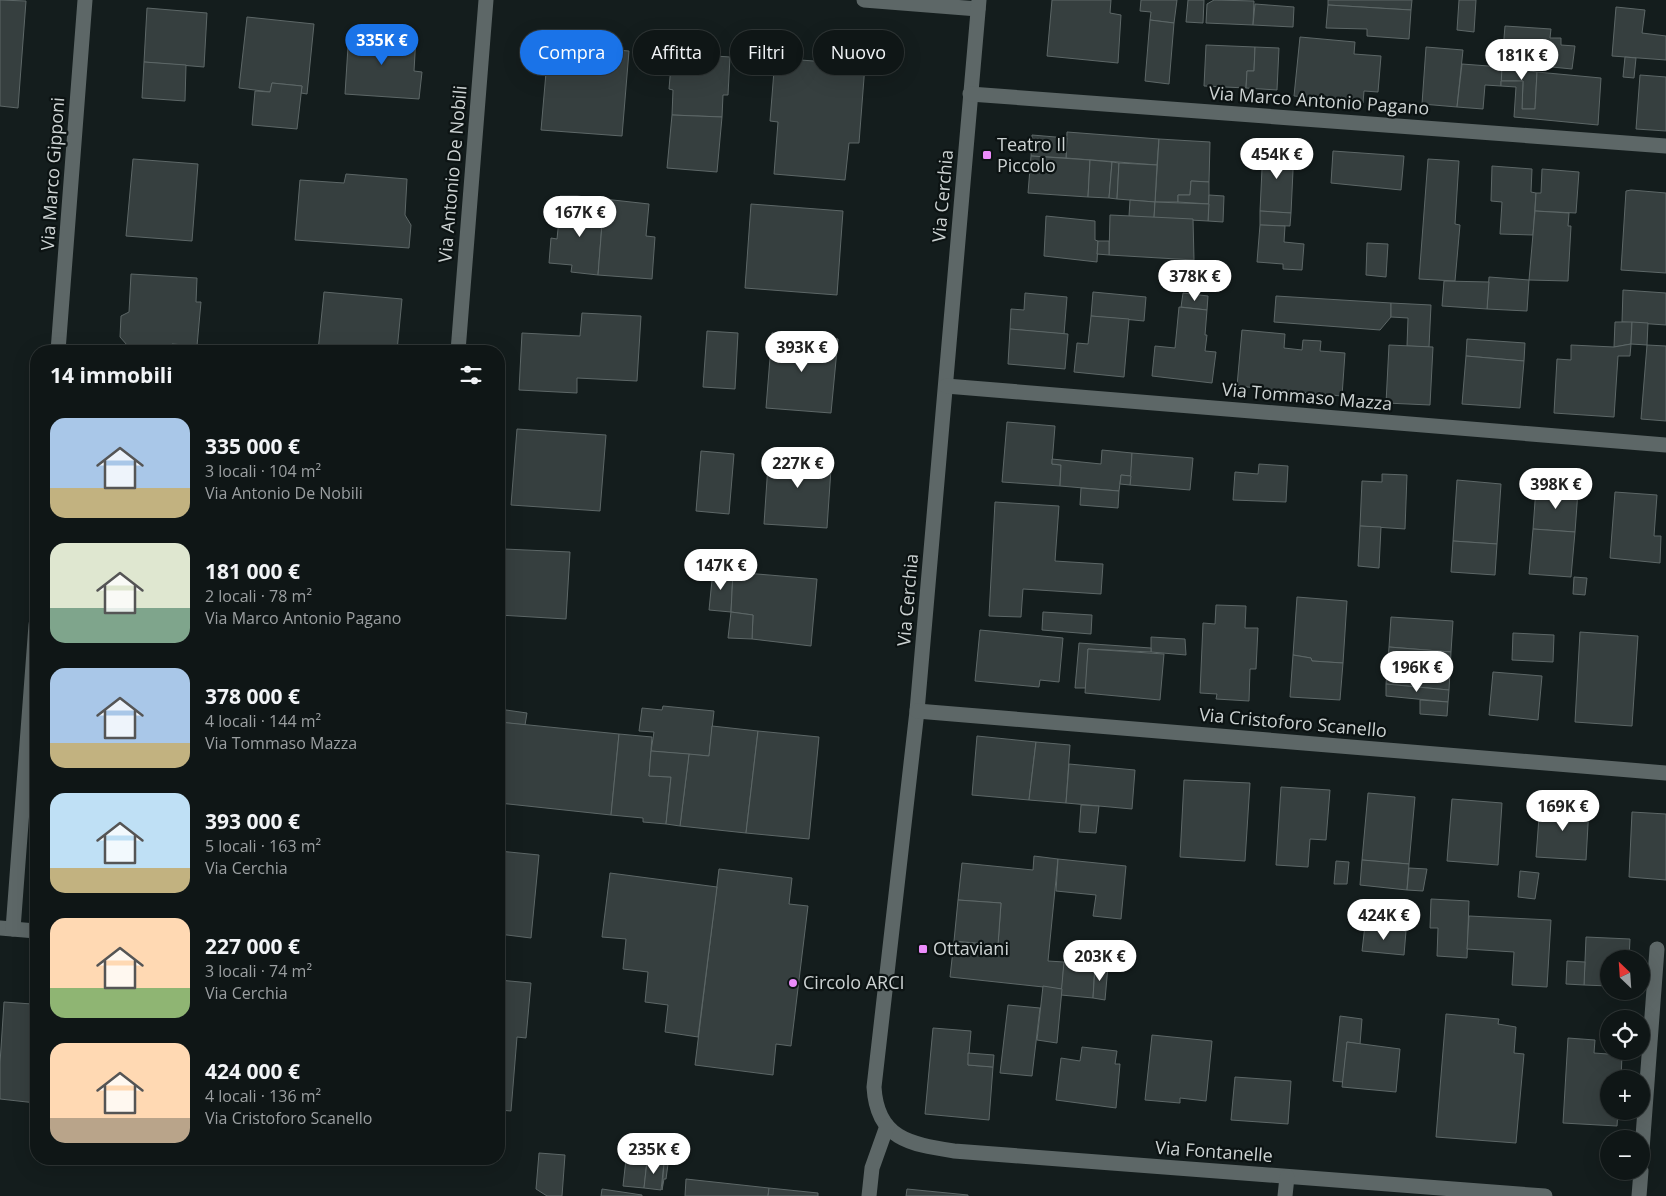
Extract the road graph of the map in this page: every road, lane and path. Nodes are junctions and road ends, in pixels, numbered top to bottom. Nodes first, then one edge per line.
1 (85, 0) edge
2 (486, 0) edge
3 (864, 0) edge
4 (979, 4) edge
5 (970, 94) junction
6 (1666, 146) edge
7 (58, 345) edge
8 (458, 345) edge
9 (946, 386) junction
10 (1666, 445) edge
11 (30, 686) edge
12 (917, 711) junction
13 (1666, 773) edge
14 (6, 929) edge
15 (30, 931) edge
16 (1656, 949) dead end
17 (886, 1126) junction
18 (1643, 1130) edge
19 (1287, 1176) junction
20 (1640, 1180) edge
21 (869, 1196) edge
22 (1285, 1196) edge
23 (1545, 1196) edge
24 (1639, 1196) edge

1 - 7 street, Via Marco Gipponi
2 - 8 street, Via Antonio De Nobili
3 - 4 street
4 - 5 street, Via Cerchia
5 - 6 street, Via Marco Antonio Pagano
5 - 9 street, Via Cerchia
9 - 10 street, Via Tommaso Mazza
9 - 12 street, Via Cerchia
11 - 14 street
12 - 13 street, Via Cristoforo Scanello
12 - 17 street, Via Cerchia
14 - 15 street
16 - 18 street
17 - 19 street, Via Fontanelle
17 - 21 street
19 - 22 street
19 - 23 street, Via Fontanelle
20 - 24 street

